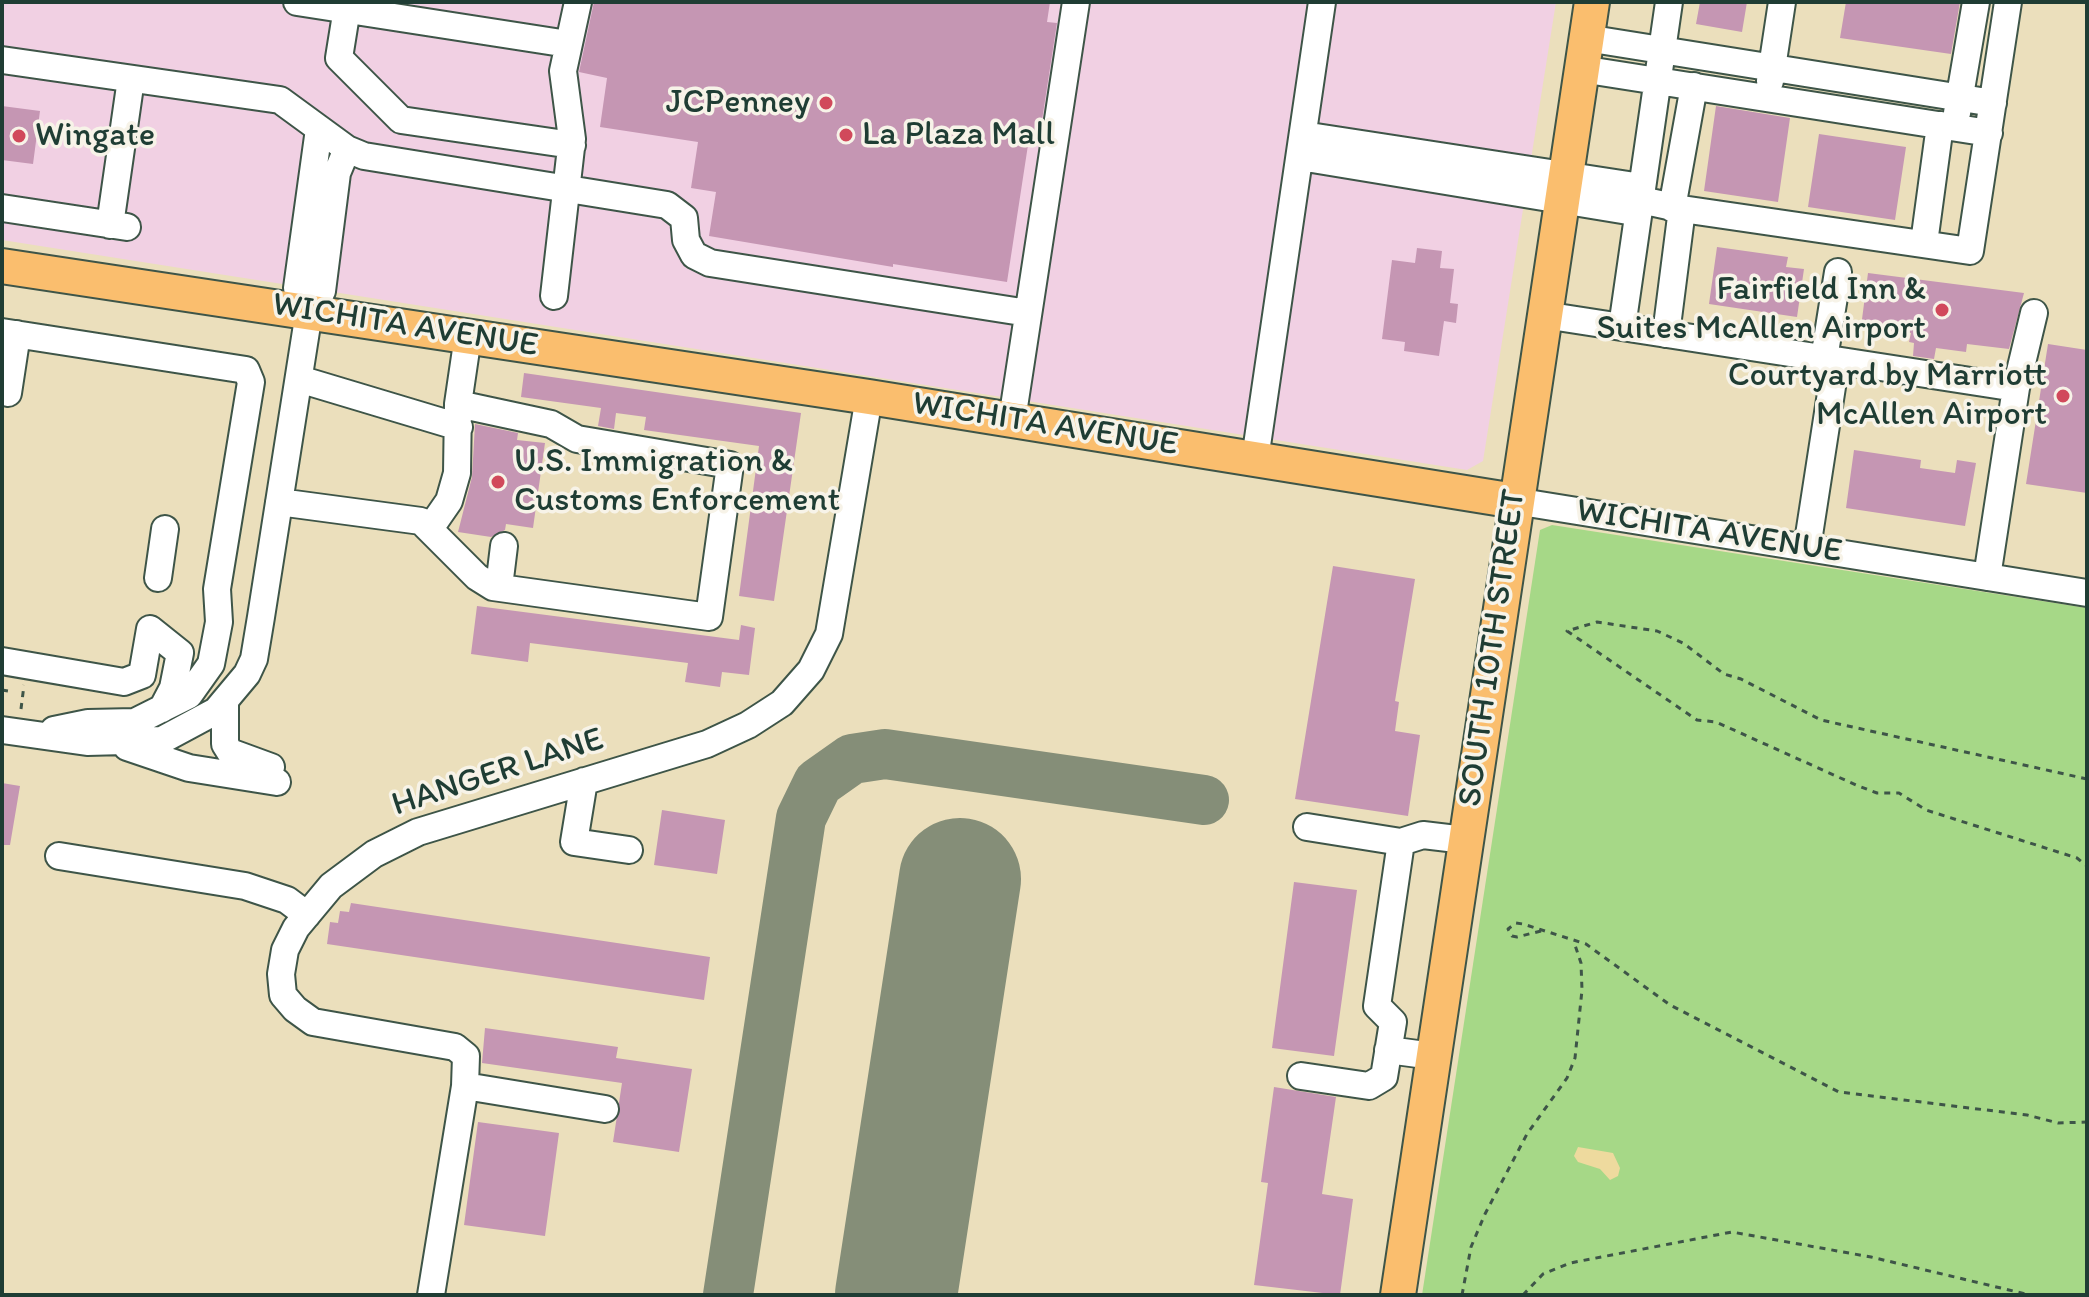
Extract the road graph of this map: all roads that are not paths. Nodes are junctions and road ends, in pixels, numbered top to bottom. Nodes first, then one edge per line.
1 (297, 2) edge
2 (578, 2) edge
3 (1076, 2) edge
4 (1322, 2) edge
5 (1592, 2) edge
6 (1669, 2) edge
7 (1782, 2) edge
8 (2008, 2) edge
9 (347, 6) edge
10 (1974, 12) edge
11 (2004, 29) junction
12 (568, 44) junction
13 (1663, 49) junction
14 (1584, 54) junction
15 (2, 60) edge
16 (1772, 67) junction
17 (131, 79) junction
18 (1658, 80) junction
19 (1865, 82) junction
20 (1694, 86) junction
21 (1767, 97) junction
22 (1960, 98) junction
23 (1993, 103) junction
24 (1859, 112) junction
25 (1948, 126) junction
26 (319, 129) junction
27 (1989, 133) junction
28 (572, 145) junction
29 (1302, 146) junction
30 (347, 149) junction
31 (568, 187) junction
32 (1563, 188) junction
33 (1641, 200) junction
34 (2, 208) edge
35 (1677, 208) junction
36 (1924, 243) junction
37 (2, 266) edge
38 (1838, 272) dead end
39 (554, 296) dead end
40 (309, 312) junction
41 (1028, 313) junction
42 (2034, 313) dead end
43 (1544, 315) junction
44 (1622, 327) junction
45 (9, 333) edge
46 (1666, 334) junction
47 (468, 336) junction
48 (1830, 360) junction
49 (299, 379) junction
50 (2016, 388) junction
51 (8, 393) dead end
52 (869, 397) junction
53 (458, 415) junction
54 (1012, 420) junction
55 (1255, 459) junction
56 (1515, 501) junction
57 (279, 502) junction
58 (431, 527) junction
59 (165, 529) dead end
60 (504, 546) dead end
61 (1807, 548) junction
62 (1987, 577) junction
63 (158, 578) dead end
64 (499, 587) junction
65 (2087, 593) edge
66 (2, 661) edge
67 (225, 703) junction
68 (162, 709) junction
69 (17, 727) edge
70 (112, 742) junction
71 (584, 781) junction
72 (1307, 827) dead end
73 (1465, 840) junction
74 (1401, 842) junction
75 (629, 850) dead end
76 (59, 856) dead end
77 (307, 915) junction
78 (1388, 1050) junction
79 (1433, 1056) junction
80 (1301, 1076) dead end
81 (465, 1086) junction
82 (605, 1109) dead end
83 (431, 1295) edge
84 (1398, 1295) edge

1 - 9 street
2 - 12 street
3 - 41 street
4 - 29 street
5 - 14 main road, SOUTH 10TH STREET
6 - 13 street
7 - 16 street
8 - 11 street
9 - 12 street
9 - 28 street
10 - 11 street
10 - 22 street
11 - 23 street
12 - 28 street
13 - 14 street
13 - 16 street
13 - 18 street
14 - 18 street
14 - 32 main road, SOUTH 10TH STREET
15 - 17 street
16 - 19 street
16 - 21 street
17 - 26 street
17 - 34 street
18 - 20 street
18 - 33 street
19 - 22 street
19 - 24 street
20 - 21 street
20 - 35 street
21 - 24 street
22 - 23 street
22 - 25 street
23 - 27 street
24 - 25 street
25 - 27 street
25 - 36 street
26 - 30 street
26 - 40 street
27 - 36 street
28 - 31 street
29 - 32 street
29 - 55 street
30 - 31 street
30 - 40 street
31 - 39 street
31 - 41 street
32 - 33 street
32 - 43 main road, SOUTH 10TH STREET
33 - 35 street
33 - 44 street
35 - 36 street
35 - 46 street
37 - 40 main road, WICHITA AVENUE
38 - 48 street
40 - 47 main road, WICHITA AVENUE
40 - 49 street
41 - 54 street
42 - 50 street
43 - 44 street
43 - 56 main road, SOUTH 10TH STREET
44 - 46 street
45 - 51 street
45 - 68 street
46 - 48 street
47 - 52 main road, WICHITA AVENUE
47 - 53 street
48 - 50 street
48 - 61 street
49 - 53 street
49 - 57 street
50 - 62 street
52 - 54 main road, WICHITA AVENUE
52 - 71 street, HANGER LANE
53 - 58 street
53 - 64 street
54 - 55 main road, WICHITA AVENUE
55 - 56 main road, WICHITA AVENUE
56 - 61 street, WICHITA AVENUE
56 - 73 main road, SOUTH 10TH STREET
57 - 58 street
57 - 67 street
58 - 64 street
59 - 63 street
60 - 64 street
61 - 62 street, WICHITA AVENUE
62 - 65 street, WICHITA AVENUE
66 - 68 street
67 - 70 street
67 - 70 street
68 - 69 street
69 - 70 street
71 - 75 street
71 - 77 street, HANGER LANE
72 - 74 street
73 - 74 street
73 - 79 main road, SOUTH 10TH STREET
74 - 78 street
76 - 77 street
77 - 81 street, HANGER LANE
78 - 79 street
78 - 80 street
79 - 84 main road, SOUTH 10TH STREET
81 - 82 street
81 - 83 street, HANGER LANE

